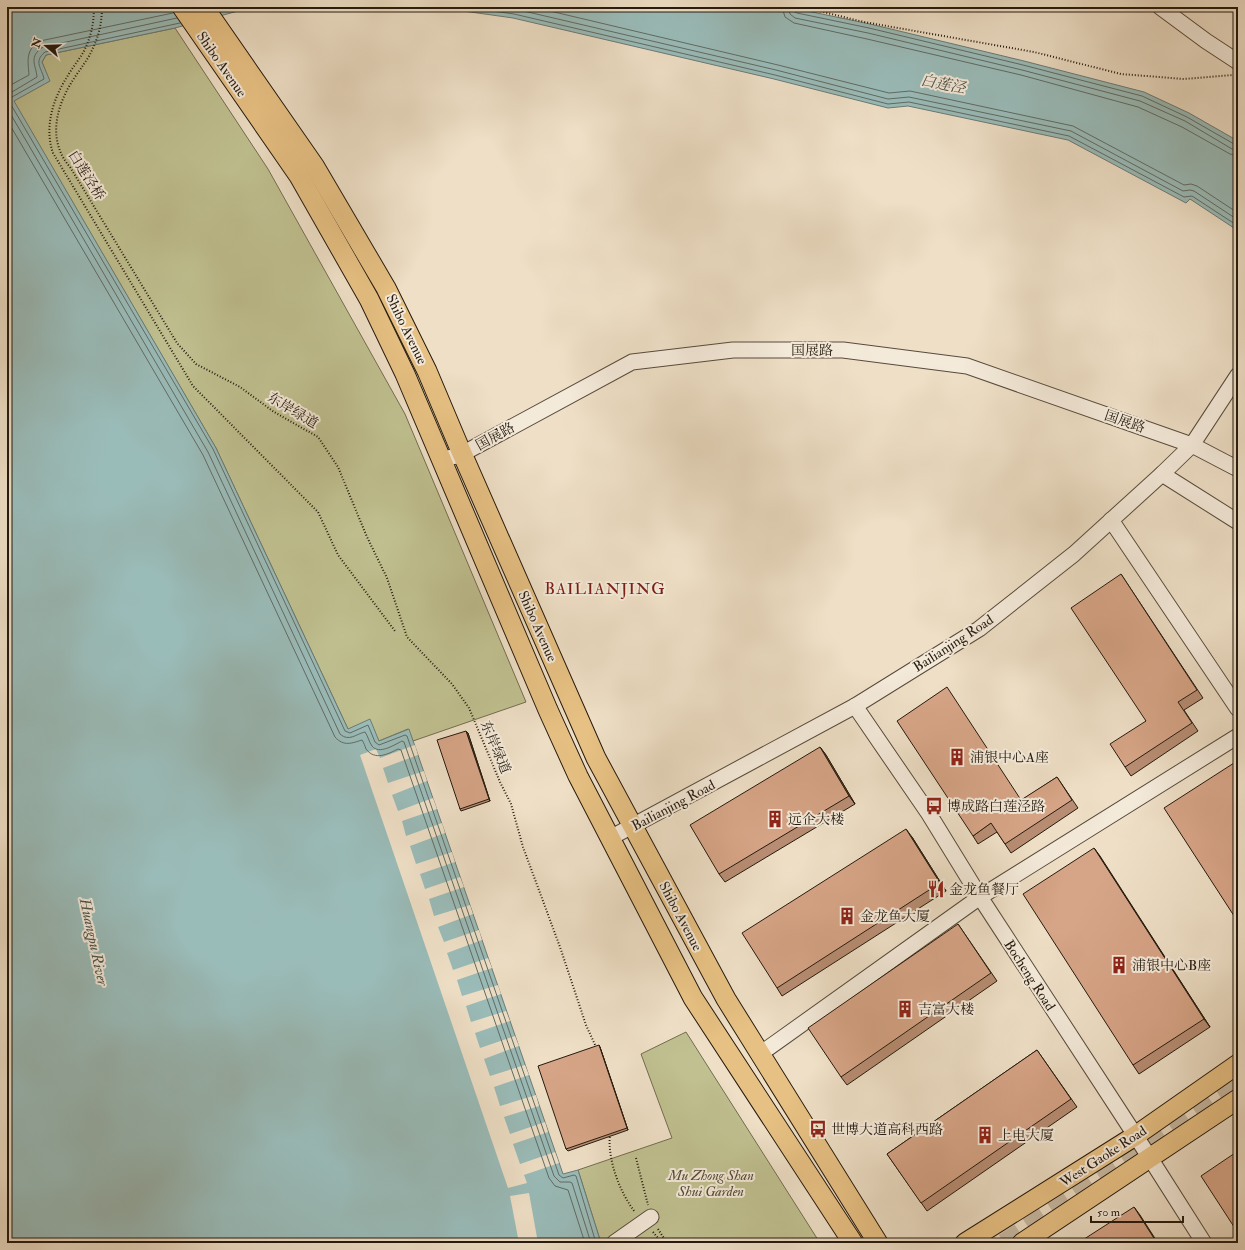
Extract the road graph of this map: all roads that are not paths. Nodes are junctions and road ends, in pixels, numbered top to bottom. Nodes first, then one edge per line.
1 (182, 7) edge
2 (204, 7) edge
3 (1160, 7) edge
4 (1238, 62) edge
5 (1238, 375) edge
6 (1192, 444) junction
7 (462, 454) junction
8 (442, 460) junction
9 (1238, 469) edge
10 (1162, 474) junction
11 (1111, 520) junction
12 (1238, 522) edge
13 (855, 706) junction
14 (1238, 709) edge
15 (1238, 736) edge
16 (633, 826) junction
17 (610, 838) junction
18 (980, 897) junction
19 (760, 1054) junction
20 (1238, 1064) edge
21 (1238, 1099) edge
22 (1135, 1136) junction
23 (1150, 1158) junction
24 (647, 1220) road end
25 (614, 1243) edge
26 (853, 1243) edge
27 (878, 1243) edge
28 (965, 1243) edge
29 (1022, 1243) edge
30 (1204, 1243) edge

1 - 8 main road, Shibo Avenue
2 - 7 main road, Shibo Avenue
3 - 4 street
5 - 6 street, Bailianjing Road
6 - 7 street, 国展路
6 - 9 street, 国展路
6 - 10 street, Bailianjing Road
7 - 8 street, 国展路
7 - 16 main road, Shibo Avenue
8 - 17 main road, Shibo Avenue
10 - 11 street, Bailianjing Road
10 - 12 street
11 - 13 street, Bailianjing Road
11 - 14 street
13 - 16 street, Bailianjing Road
13 - 18 street, Bocheng Road
15 - 18 street
16 - 17 street, Bailianjing Road
16 - 19 main road, Shibo Avenue
17 - 26 main road, Shibo Avenue
18 - 19 street
18 - 22 street, Bocheng Road
19 - 27 main road, Shibo Avenue
20 - 22 main road, West Gaoke Road
21 - 23 main road, West Gaoke Road
22 - 23 street, Bocheng Road
22 - 28 main road, West Gaoke Road
23 - 29 main road, West Gaoke Road
23 - 30 street, Bocheng Road
24 - 25 street

